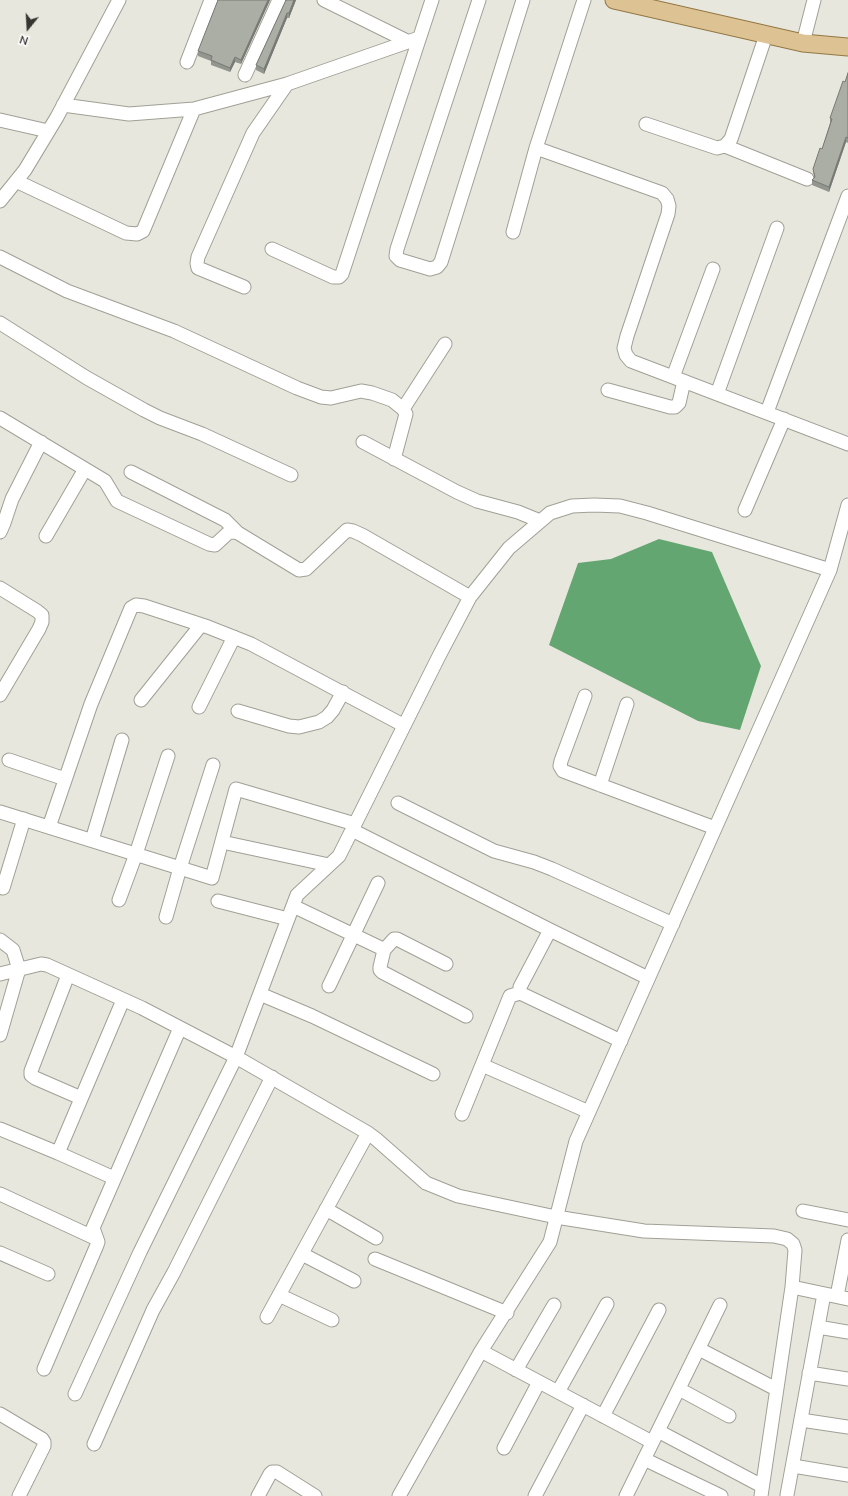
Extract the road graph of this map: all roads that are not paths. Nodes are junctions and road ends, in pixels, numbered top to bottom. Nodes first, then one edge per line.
1 (119, 0) edge
2 (211, 0) edge
3 (279, 0) edge
4 (324, 0) edge
5 (432, 0) edge
6 (479, 0) edge
7 (522, 0) edge
8 (584, 0) edge
9 (614, 0) edge
10 (814, 0) edge
11 (766, 35) junction
12 (414, 40) junction
13 (803, 43) junction
14 (848, 47) edge
15 (187, 62) dead end
16 (245, 75) dead end
17 (287, 84) junction
18 (63, 105) junction
19 (194, 109) junction
20 (0, 120) edge
21 (646, 124) dead end
22 (48, 131) junction
23 (725, 146) junction
24 (536, 148) junction
25 (807, 179) dead end
26 (16, 181) junction
27 (848, 196) edge
28 (0, 201) edge
29 (777, 228) dead end
30 (513, 232) dead end
31 (272, 249) dead end
32 (0, 257) edge
33 (713, 269) dead end
34 (244, 287) dead end
35 (0, 323) edge
36 (445, 344) dead end
37 (679, 379) junction
38 (608, 390) dead end
39 (717, 394) junction
40 (403, 409) junction
41 (767, 412) junction
42 (0, 418) edge
43 (784, 419) junction
44 (41, 442) junction
45 (363, 442) dead end
46 (848, 444) edge
47 (394, 459) junction
48 (85, 469) junction
49 (131, 472) dead end
50 (291, 475) dead end
51 (848, 505) edge
52 (745, 510) dead end
53 (540, 521) junction
54 (845, 525) edge
55 (0, 532) edge
56 (238, 533) junction
57 (46, 536) dead end
58 (830, 570) junction
59 (0, 588) edge
60 (470, 597) junction
61 (201, 624) junction
62 (234, 637) junction
63 (343, 692) junction
64 (0, 695) edge
65 (585, 696) dead end
66 (141, 700) dead end
67 (627, 704) dead end
68 (199, 707) dead end
69 (238, 711) dead end
70 (403, 725) junction
71 (122, 740) dead end
72 (168, 756) dead end
73 (9, 760) dead end
74 (213, 765) dead end
75 (65, 779) junction
76 (600, 785) junction
77 (398, 803) dead end
78 (0, 812) edge
79 (24, 819) junction
80 (49, 827) junction
81 (354, 827) junction
82 (715, 828) junction
83 (92, 840) junction
84 (222, 842) junction
85 (136, 854) junction
86 (328, 865) junction
87 (180, 868) junction
88 (378, 883) dead end
89 (3, 888) dead end
90 (119, 900) dead end
91 (218, 901) dead end
92 (293, 906) junction
93 (166, 918) dead end
94 (288, 919) junction
95 (673, 924) junction
96 (550, 930) junction
97 (353, 934) junction
98 (0, 940) edge
99 (384, 950) junction
100 (446, 964) dead end
101 (19, 969) junction
102 (0, 974) edge
103 (68, 975) junction
104 (648, 978) junction
105 (329, 986) dead end
106 (520, 993) junction
107 (260, 994) junction
108 (123, 1000) junction
109 (466, 1016) dead end
110 (180, 1028) junction
111 (0, 1035) edge
112 (621, 1041) junction
113 (236, 1057) junction
114 (482, 1065) junction
115 (433, 1074) dead end
116 (272, 1077) junction
117 (81, 1098) junction
118 (589, 1112) junction
119 (462, 1114) dead end
120 (0, 1129) edge
121 (368, 1133) junction
122 (58, 1153) junction
123 (114, 1178) junction
124 (0, 1194) edge
125 (326, 1209) junction
126 (803, 1211) dead end
127 (556, 1217) junction
128 (848, 1220) edge
129 (376, 1238) dead end
130 (97, 1239) junction
131 (848, 1240) edge
132 (0, 1253) edge
133 (302, 1254) junction
134 (375, 1259) dead end
135 (48, 1274) dead end
136 (354, 1281) dead end
137 (792, 1287) junction
138 (279, 1295) junction
139 (836, 1296) edge
140 (606, 1304) dead end
141 (554, 1305) dead end
142 (720, 1305) dead end
143 (659, 1310) dead end
144 (507, 1313) junction
145 (267, 1317) dead end
146 (332, 1320) dead end
147 (818, 1327) junction
148 (848, 1332) edge
149 (698, 1349) junction
150 (481, 1352) junction
151 (44, 1369) dead end
152 (516, 1370) junction
153 (810, 1373) junction
154 (848, 1379) edge
155 (539, 1382) junction
156 (679, 1389) junction
157 (776, 1389) junction
158 (558, 1392) junction
159 (75, 1394) dead end
160 (583, 1405) junction
161 (0, 1414) edge
162 (603, 1416) junction
163 (729, 1416) dead end
164 (801, 1420) junction
165 (848, 1427) edge
166 (655, 1437) junction
167 (94, 1444) dead end
168 (504, 1448) dead end
169 (644, 1459) junction
170 (793, 1466) junction
171 (848, 1476) edge
172 (762, 1491) edge
173 (787, 1495) dead end
174 (19, 1496) edge
175 (258, 1496) edge
176 (316, 1496) edge
177 (399, 1496) edge
178 (535, 1496) edge
179 (626, 1496) edge
180 (721, 1496) edge

1 - 18 street
2 - 15 street
3 - 16 street
4 - 12 street
5 - 12 street
6 - 7 street
8 - 24 street
9 - 11 main road
10 - 13 street
11 - 13 main road
11 - 23 street
12 - 17 street
12 - 31 street
13 - 14 main road
17 - 19 street
17 - 34 street
18 - 19 street
18 - 22 street
19 - 26 street
20 - 22 street
21 - 23 street
22 - 26 street
23 - 25 street
24 - 30 street
24 - 37 street
26 - 28 street
27 - 41 street
29 - 39 street
32 - 40 street
33 - 37 street
35 - 50 street
36 - 40 street
37 - 38 street
37 - 39 street
39 - 41 street
40 - 47 street
41 - 43 street
42 - 44 street
43 - 46 street
43 - 52 street
44 - 48 street
44 - 55 street
45 - 47 street
47 - 53 street
48 - 56 street
48 - 57 street
49 - 56 street
51 - 54 street
53 - 58 street
53 - 60 street
54 - 58 street
56 - 60 street
58 - 82 street
59 - 64 street
60 - 70 street
61 - 62 street
61 - 66 street
61 - 75 street
62 - 63 street
62 - 68 street
63 - 69 street
63 - 70 street
65 - 76 street
67 - 76 street
70 - 81 street
71 - 83 street
72 - 85 street
73 - 75 street
74 - 87 street
75 - 80 street
76 - 82 street
77 - 95 street
78 - 79 street
79 - 80 street
79 - 89 street
80 - 83 street
81 - 84 street
81 - 86 street
81 - 96 street
82 - 95 street
83 - 85 street
84 - 86 street
84 - 87 street
85 - 87 street
85 - 90 street
86 - 92 street
87 - 93 street
88 - 97 street
91 - 94 street
92 - 94 street
92 - 97 street
94 - 107 street
95 - 104 street
96 - 104 street
96 - 106 street
97 - 99 street
97 - 105 street
98 - 101 street
99 - 100 street
99 - 109 street
101 - 102 street
101 - 103 street
101 - 111 street
103 - 108 street
103 - 117 street
104 - 112 street
106 - 112 street
106 - 114 street
107 - 113 street
107 - 115 street
108 - 110 street
108 - 117 street
110 - 113 street
110 - 123 street
112 - 118 street
113 - 116 street
113 - 159 street
114 - 118 street
114 - 119 street
116 - 121 street
116 - 167 street
117 - 122 street
118 - 127 street
120 - 122 street
121 - 125 street
121 - 127 street
122 - 123 street
123 - 130 street
124 - 130 street
125 - 129 street
125 - 133 street
126 - 128 street
127 - 137 street
127 - 144 street
130 - 151 street
131 - 139 street
132 - 135 street
133 - 136 street
133 - 138 street
134 - 144 street
137 - 139 street
137 - 157 street
138 - 145 street
138 - 146 street
139 - 147 street
140 - 158 street
141 - 152 street
142 - 149 street
143 - 162 street
144 - 150 street
147 - 148 street
147 - 153 street
149 - 156 street
149 - 157 street
150 - 152 street
150 - 177 street
152 - 155 street
153 - 154 street
153 - 164 street
155 - 158 street
155 - 168 street
156 - 163 street
156 - 166 street
157 - 172 street
158 - 160 street
160 - 162 street
160 - 178 street
161 - 174 street
162 - 166 street
164 - 165 street
164 - 170 street
166 - 169 street
166 - 172 street
169 - 179 street
169 - 180 street
170 - 171 street
170 - 173 street
175 - 176 street

